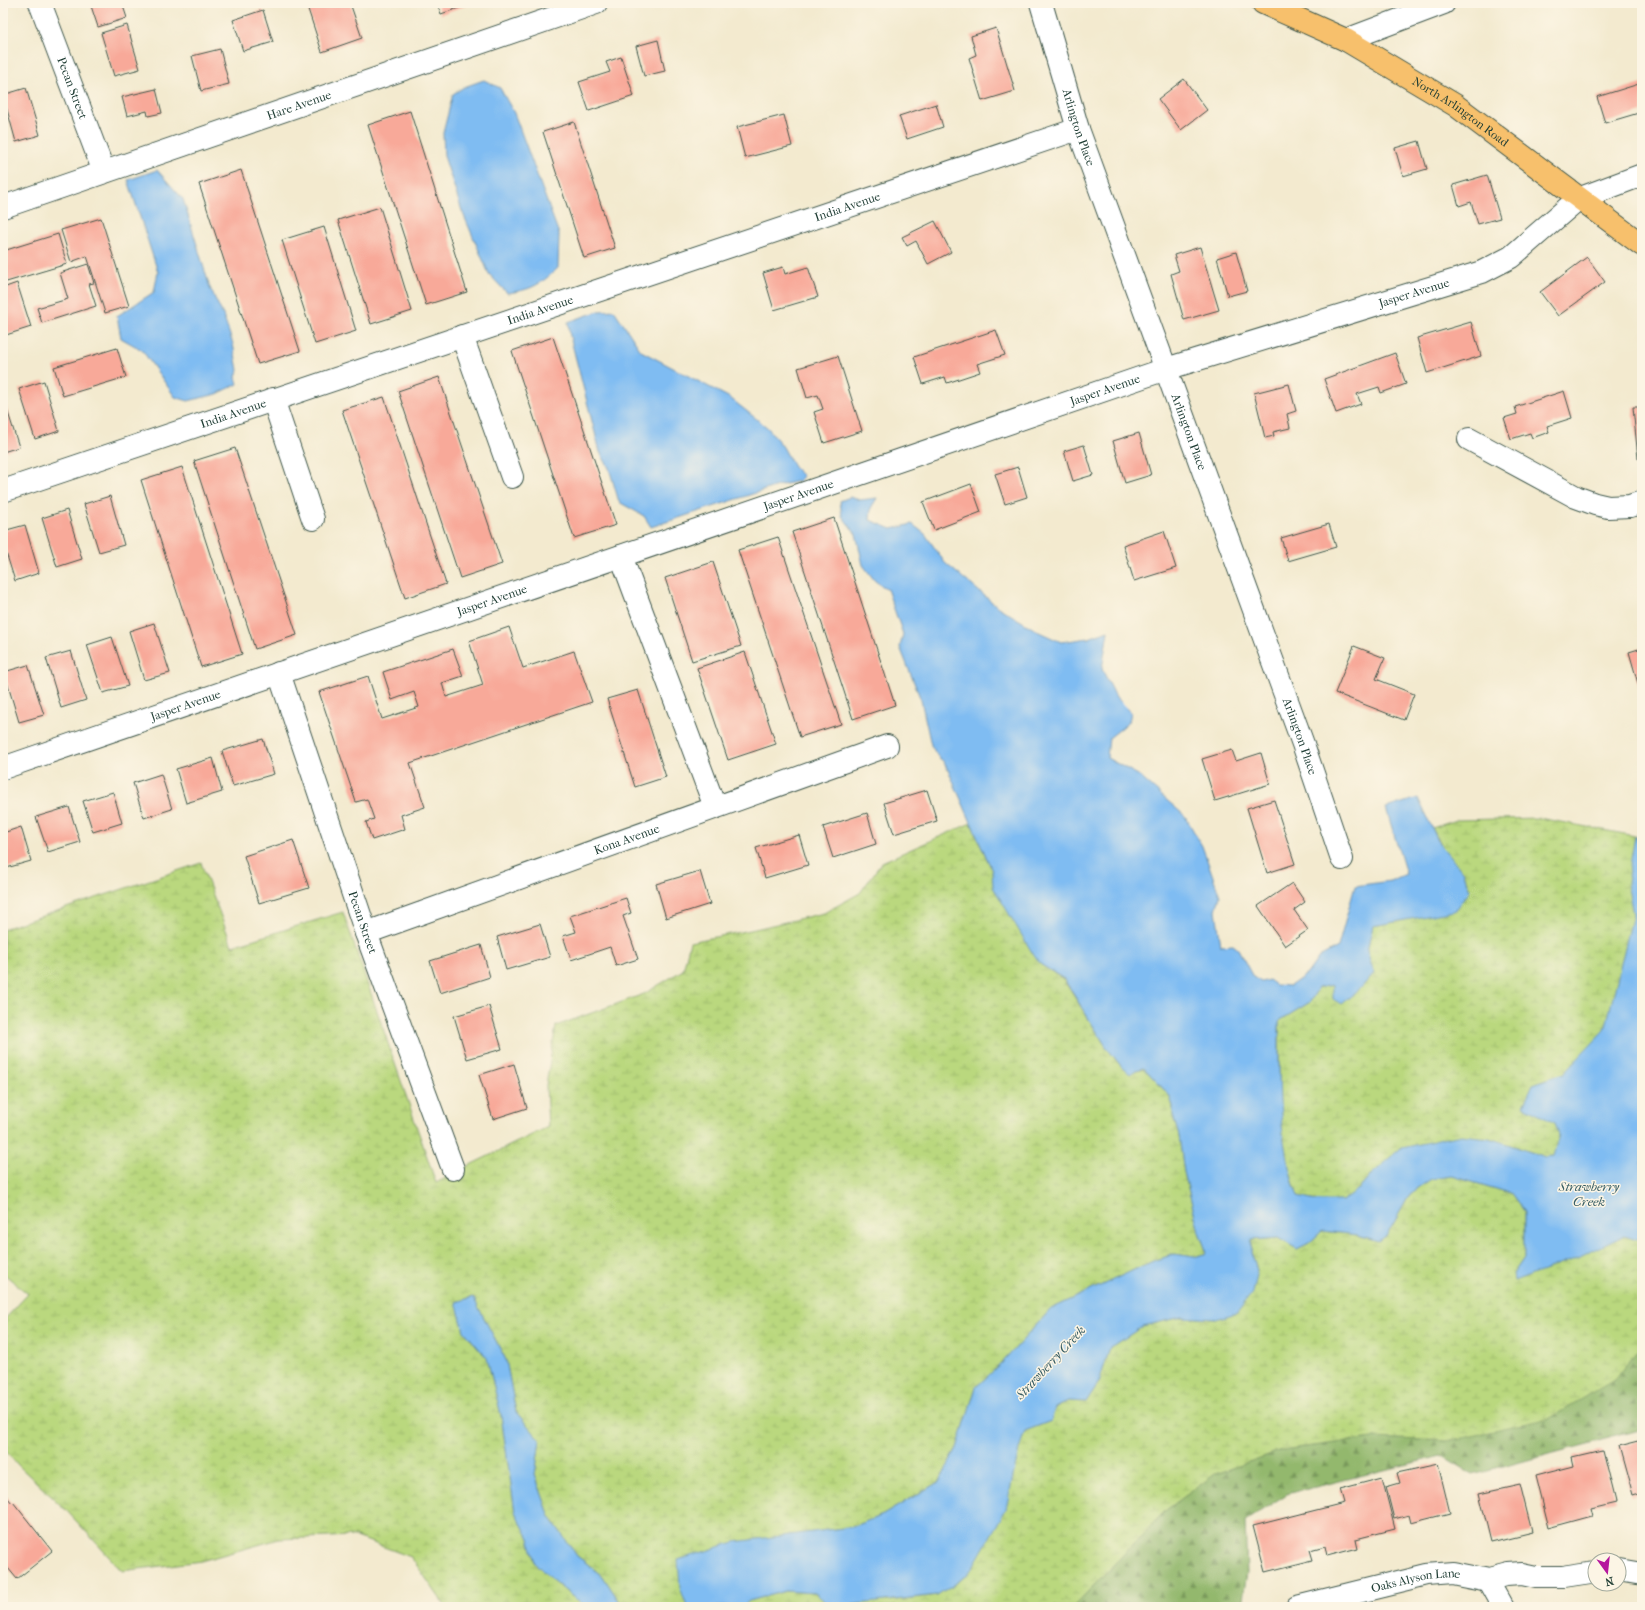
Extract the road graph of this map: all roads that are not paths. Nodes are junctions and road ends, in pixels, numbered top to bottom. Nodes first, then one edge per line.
1 (40, 3) edge
2 (596, 3) edge
3 (1041, 3) edge
4 (1263, 3) edge
5 (1444, 3) edge
6 (1346, 40) junction
7 (1078, 129) junction
8 (104, 172) junction
9 (1642, 175) edge
10 (1578, 199) junction
11 (3, 207) edge
12 (1642, 246) edge
13 (462, 336) junction
14 (1166, 369) junction
15 (273, 399) junction
16 (1469, 439) dead end
17 (512, 477) dead end
18 (3, 491) edge
19 (1636, 504) edge
20 (313, 519) dead end
21 (621, 556) junction
22 (279, 673) junction
23 (887, 746) dead end
24 (3, 768) edge
25 (715, 807) junction
26 (1342, 859) dead end
27 (366, 933) junction
28 (454, 1169) dead end
29 (1627, 1571) edge
30 (1587, 1573) edge
31 (1642, 1574) edge
32 (1488, 1580) junction
33 (1297, 1607) edge
34 (1503, 1607) edge

1 - 8 street, Pecan Street
2 - 8 street, Hare Avenue
3 - 7 street, Arlington Place
4 - 6 main road, North Arlington Road
5 - 6 street
6 - 10 main road, North Arlington Road
7 - 13 street, India Avenue
7 - 14 street, Arlington Place
8 - 11 street, Hare Avenue
9 - 10 street
10 - 12 main road, North Arlington Road
10 - 14 street, Jasper Avenue
13 - 15 street, India Avenue
13 - 17 street
14 - 21 street, Jasper Avenue
14 - 26 street, Arlington Place
15 - 18 street, India Avenue
15 - 20 street
16 - 19 street
21 - 22 street, Jasper Avenue
21 - 25 street
22 - 24 street, Jasper Avenue
22 - 27 street, Pecan Street
23 - 25 street, Kona Avenue
25 - 27 street, Kona Avenue
27 - 28 street, Pecan Street
29 - 31 street
30 - 32 street
32 - 33 street, Oaks Alyson Lane
32 - 34 street

